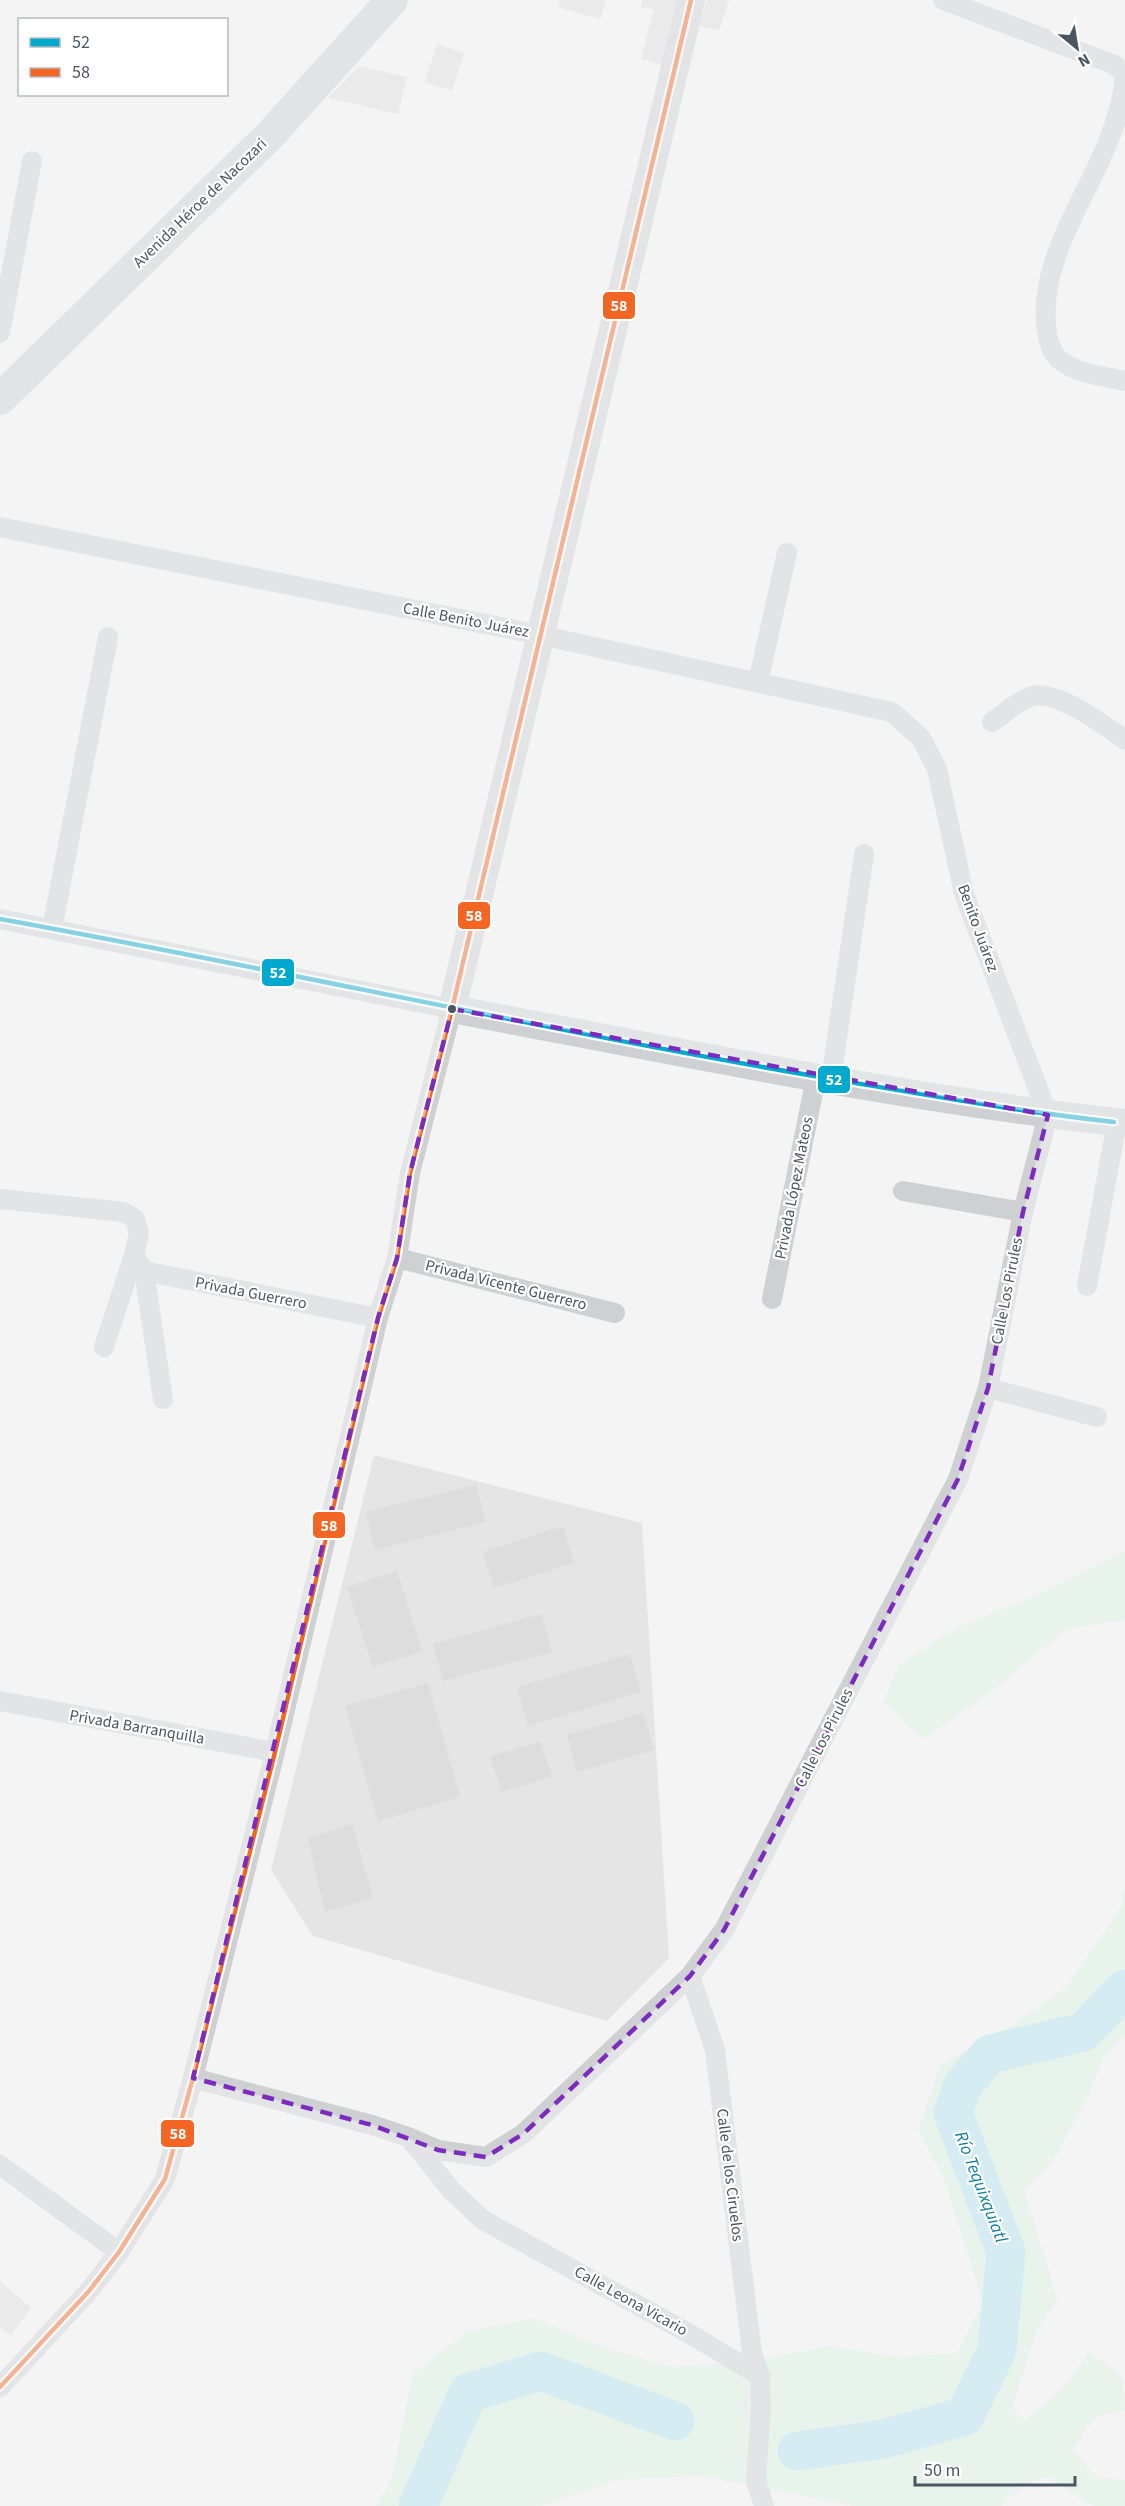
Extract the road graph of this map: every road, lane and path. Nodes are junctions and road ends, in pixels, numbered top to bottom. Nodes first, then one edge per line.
1 (392, 0) edge
2 (691, 0) edge
3 (943, 0) edge
4 (1125, 76) edge
5 (32, 161) dead end
6 (0, 333) edge
7 (1125, 381) edge
8 (0, 399) edge
9 (0, 527) edge
10 (787, 553) dead end
11 (540, 635) junction
12 (108, 638) dead end
13 (758, 682) junction
14 (992, 722) dead end
15 (921, 738) joint
16 (1125, 740) edge
17 (864, 854) dead end
18 (0, 919) edge
19 (52, 929) junction
20 (452, 1009) junction
21 (824, 1078) junction
22 (1048, 1115) junction
23 (1121, 1123) edge
24 (903, 1191) dead end
25 (0, 1199) edge
26 (1023, 1212) junction
27 (397, 1258) junction
28 (139, 1263) junction
29 (1087, 1286) dead end
30 (772, 1299) dead end
31 (615, 1313) dead end
32 (378, 1318) junction
33 (104, 1347) dead end
34 (988, 1388) junction
35 (163, 1399) dead end
36 (1097, 1417) dead end
37 (0, 1701) edge
38 (274, 1752) junction
39 (690, 1976) junction
40 (193, 2078) junction
41 (408, 2136) junction
42 (0, 2165) edge
43 (119, 2252) junction
44 (760, 2376) junction
45 (0, 2387) edge
46 (764, 2506) edge

1 - 8 main road, Avenida Héroe de Nacozari
2 - 11 main road
3 - 4 street
4 - 7 street
5 - 6 street
9 - 11 street, Calle Benito Juárez
10 - 13 street
11 - 13 street, Calle Benito Juárez
11 - 20 main road
12 - 19 street
13 - 15 street, Calle Benito Juárez
14 - 16 street
15 - 22 street, Benito Juárez
17 - 21 street, Privada López Mateos
18 - 19 street
19 - 20 street
20 - 21 main road
20 - 27 street
21 - 22 main road
21 - 30 street, Privada López Mateos
22 - 23 main road
22 - 26 street, Calle Los Pirules
23 - 29 street
24 - 26 street
25 - 28 street
26 - 34 street, Calle Los Pirules
27 - 31 street, Privada Vicente Guerrero
27 - 32 street
28 - 32 street, Privada Guerrero
28 - 33 street
28 - 35 street
32 - 38 street
34 - 36 street
34 - 39 street, Calle Los Pirules
37 - 38 street, Privada Barranquilla
38 - 40 street
39 - 41 street, Calle Los Pirules
39 - 44 street, Calle de los Ciruelos
40 - 41 street, Calle Los Pirules
40 - 43 street
41 - 44 street, Calle Leona Vicario
42 - 43 street
43 - 45 street
44 - 46 street

